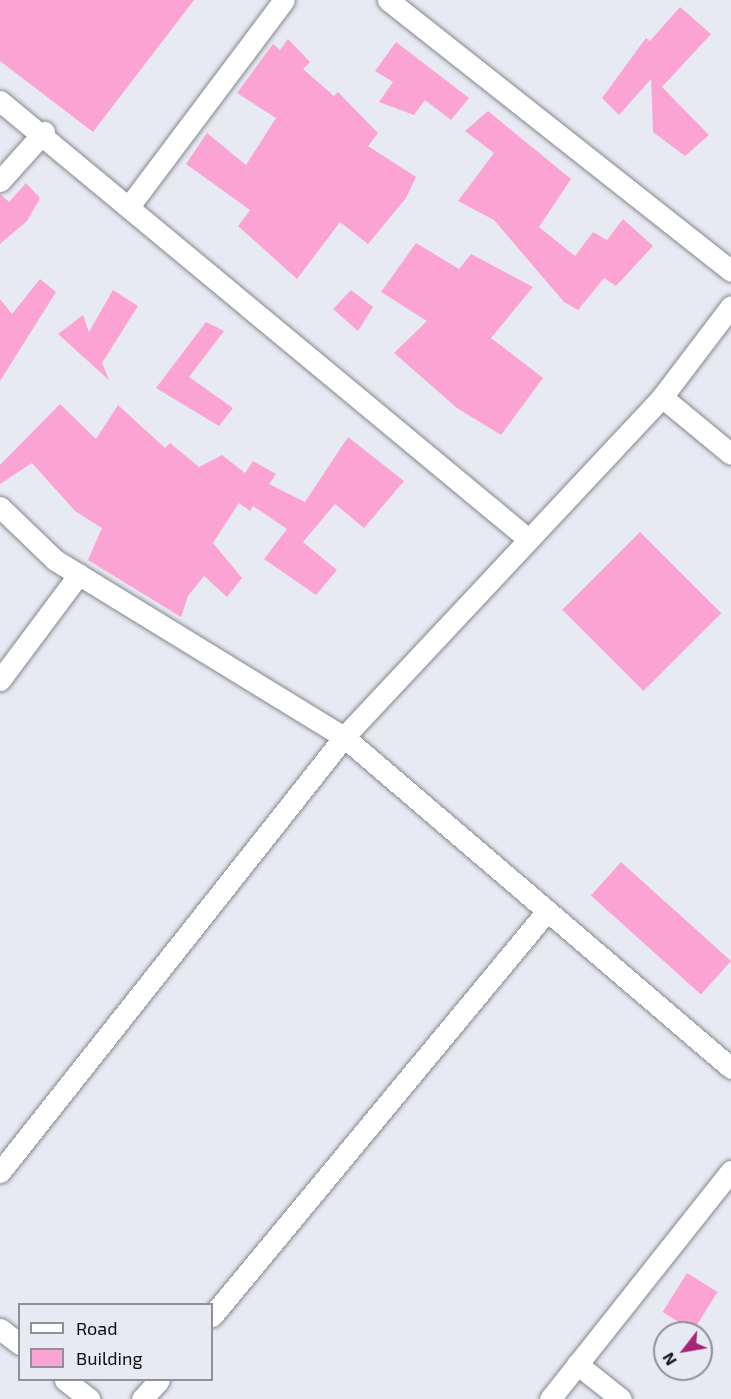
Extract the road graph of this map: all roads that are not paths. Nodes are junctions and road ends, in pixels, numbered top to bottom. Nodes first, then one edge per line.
1 (284, 0) edge
2 (388, 0) edge
3 (0, 101) edge
4 (44, 132) junction
5 (0, 181) edge
6 (130, 205) junction
7 (731, 272) edge
8 (731, 306) edge
9 (662, 397) junction
10 (731, 454) edge
11 (0, 507) edge
12 (527, 538) junction
13 (79, 574) junction
14 (0, 680) edge
15 (344, 737) junction
16 (547, 911) junction
17 (731, 1068) edge
18 (731, 1171) edge
19 (0, 1172) edge
20 (213, 1315) edge
21 (0, 1329) edge
22 (18, 1342) edge
23 (577, 1364) junction
24 (66, 1381) edge
25 (158, 1381) edge
26 (89, 1399) edge
27 (142, 1399) edge
28 (550, 1399) edge
29 (621, 1399) edge

1 - 6 street
2 - 7 street
3 - 4 street
4 - 5 street
4 - 6 street
6 - 12 street
8 - 9 street
9 - 10 street
9 - 12 street
11 - 13 street
12 - 15 street
13 - 14 street
13 - 15 street
15 - 16 street
15 - 19 street
16 - 17 street
16 - 20 street
18 - 23 street
21 - 22 street
23 - 28 street
23 - 29 street
24 - 26 street
25 - 27 street

